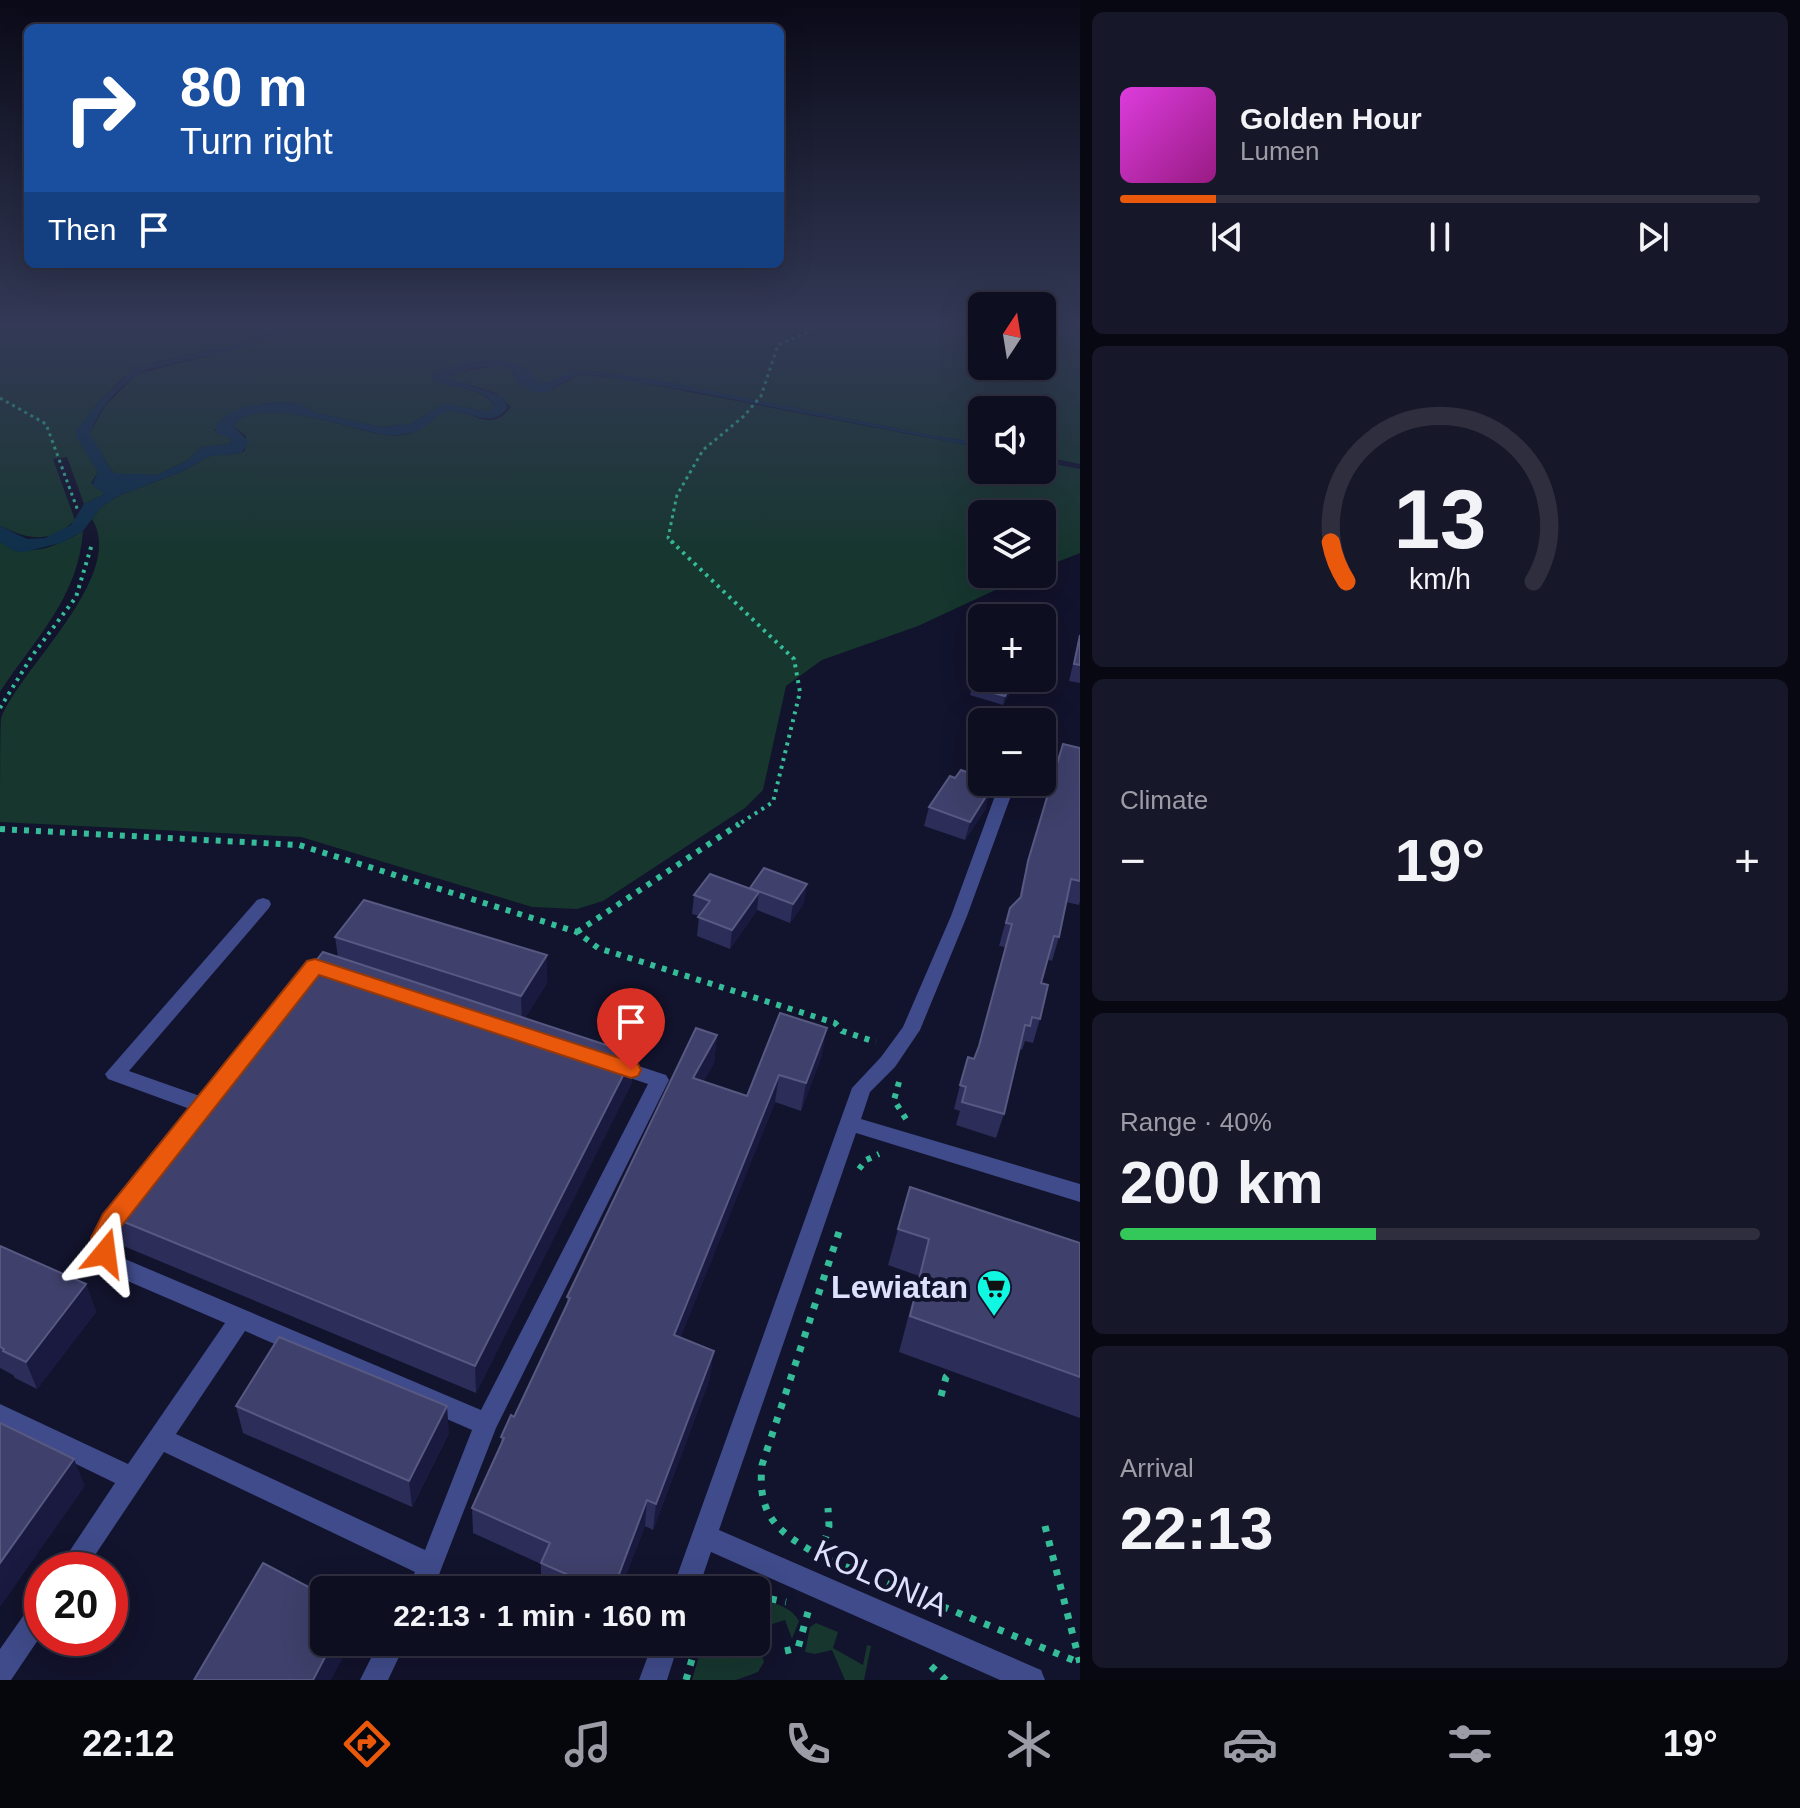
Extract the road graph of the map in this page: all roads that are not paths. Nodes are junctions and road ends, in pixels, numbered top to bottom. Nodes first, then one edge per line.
1 (1003, 796) edge
2 (263, 904) dead end
3 (202, 1105) junction
4 (850, 1123) junction
5 (1080, 1193) edge
6 (240, 1320) junction
7 (0, 1415) edge
8 (486, 1424) junction
9 (160, 1438) junction
10 (132, 1479) junction
11 (704, 1536) junction
12 (82, 1552) edge
13 (431, 1566) junction
14 (426, 1576) edge
15 (690, 1576) edge
16 (24, 1637) edge
17 (386, 1656) edge
18 (661, 1656) edge
19 (0, 1672) edge
20 (1017, 1678) edge
21 (374, 1680) edge
22 (653, 1680) edge

1 - 4 street
2 - 3 street
3 - 6 street
3 - 8 street
4 - 5 street
4 - 11 street
6 - 8 street
6 - 9 street
7 - 10 street
8 - 13 street
9 - 10 street
9 - 13 street
10 - 12 street
11 - 15 street
11 - 20 street, KOLONIA
13 - 14 street
16 - 19 street
17 - 21 street
18 - 22 street

